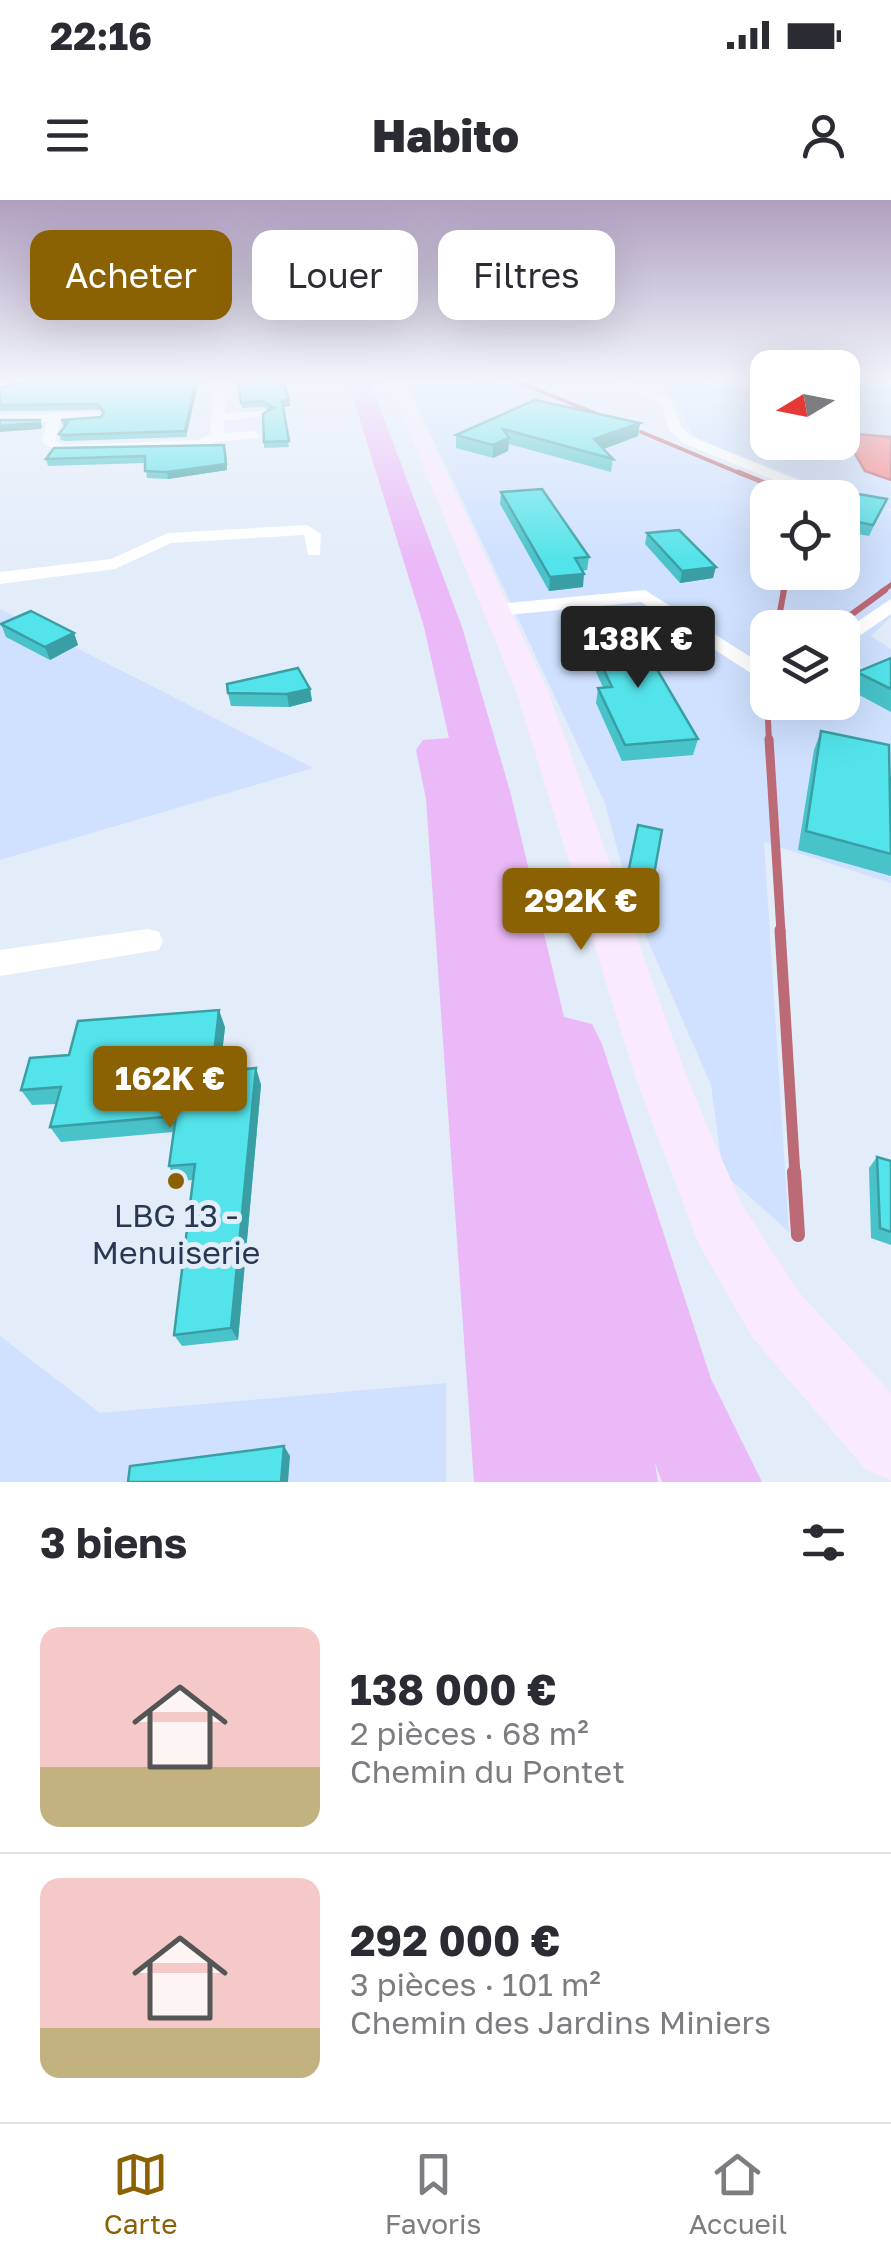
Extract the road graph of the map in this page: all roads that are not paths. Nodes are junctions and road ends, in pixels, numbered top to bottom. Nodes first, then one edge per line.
1 (49, 441) edge
2 (204, 441) edge
3 (358, 441) edge
4 (378, 441) edge
5 (422, 441) edge
6 (690, 441) edge
7 (788, 480) edge
8 (397, 499) junction
9 (314, 551) dead end
10 (0, 578) edge
11 (891, 605) edge
12 (497, 610) junction
13 (860, 628) edge
14 (750, 666) edge
15 (148, 941) dead end
16 (0, 963) edge
17 (488, 1132) junction
18 (891, 1444) edge
19 (502, 1482) edge
20 (521, 1482) edge
21 (611, 1482) edge
22 (715, 1482) edge

1 - 2 street
3 - 17 highway
4 - 8 highway
5 - 12 street
6 - 7 street
8 - 21 highway
8 - 22 highway
9 - 10 street
11 - 13 street
12 - 14 street
12 - 18 street
15 - 16 street
17 - 19 highway
17 - 20 highway

